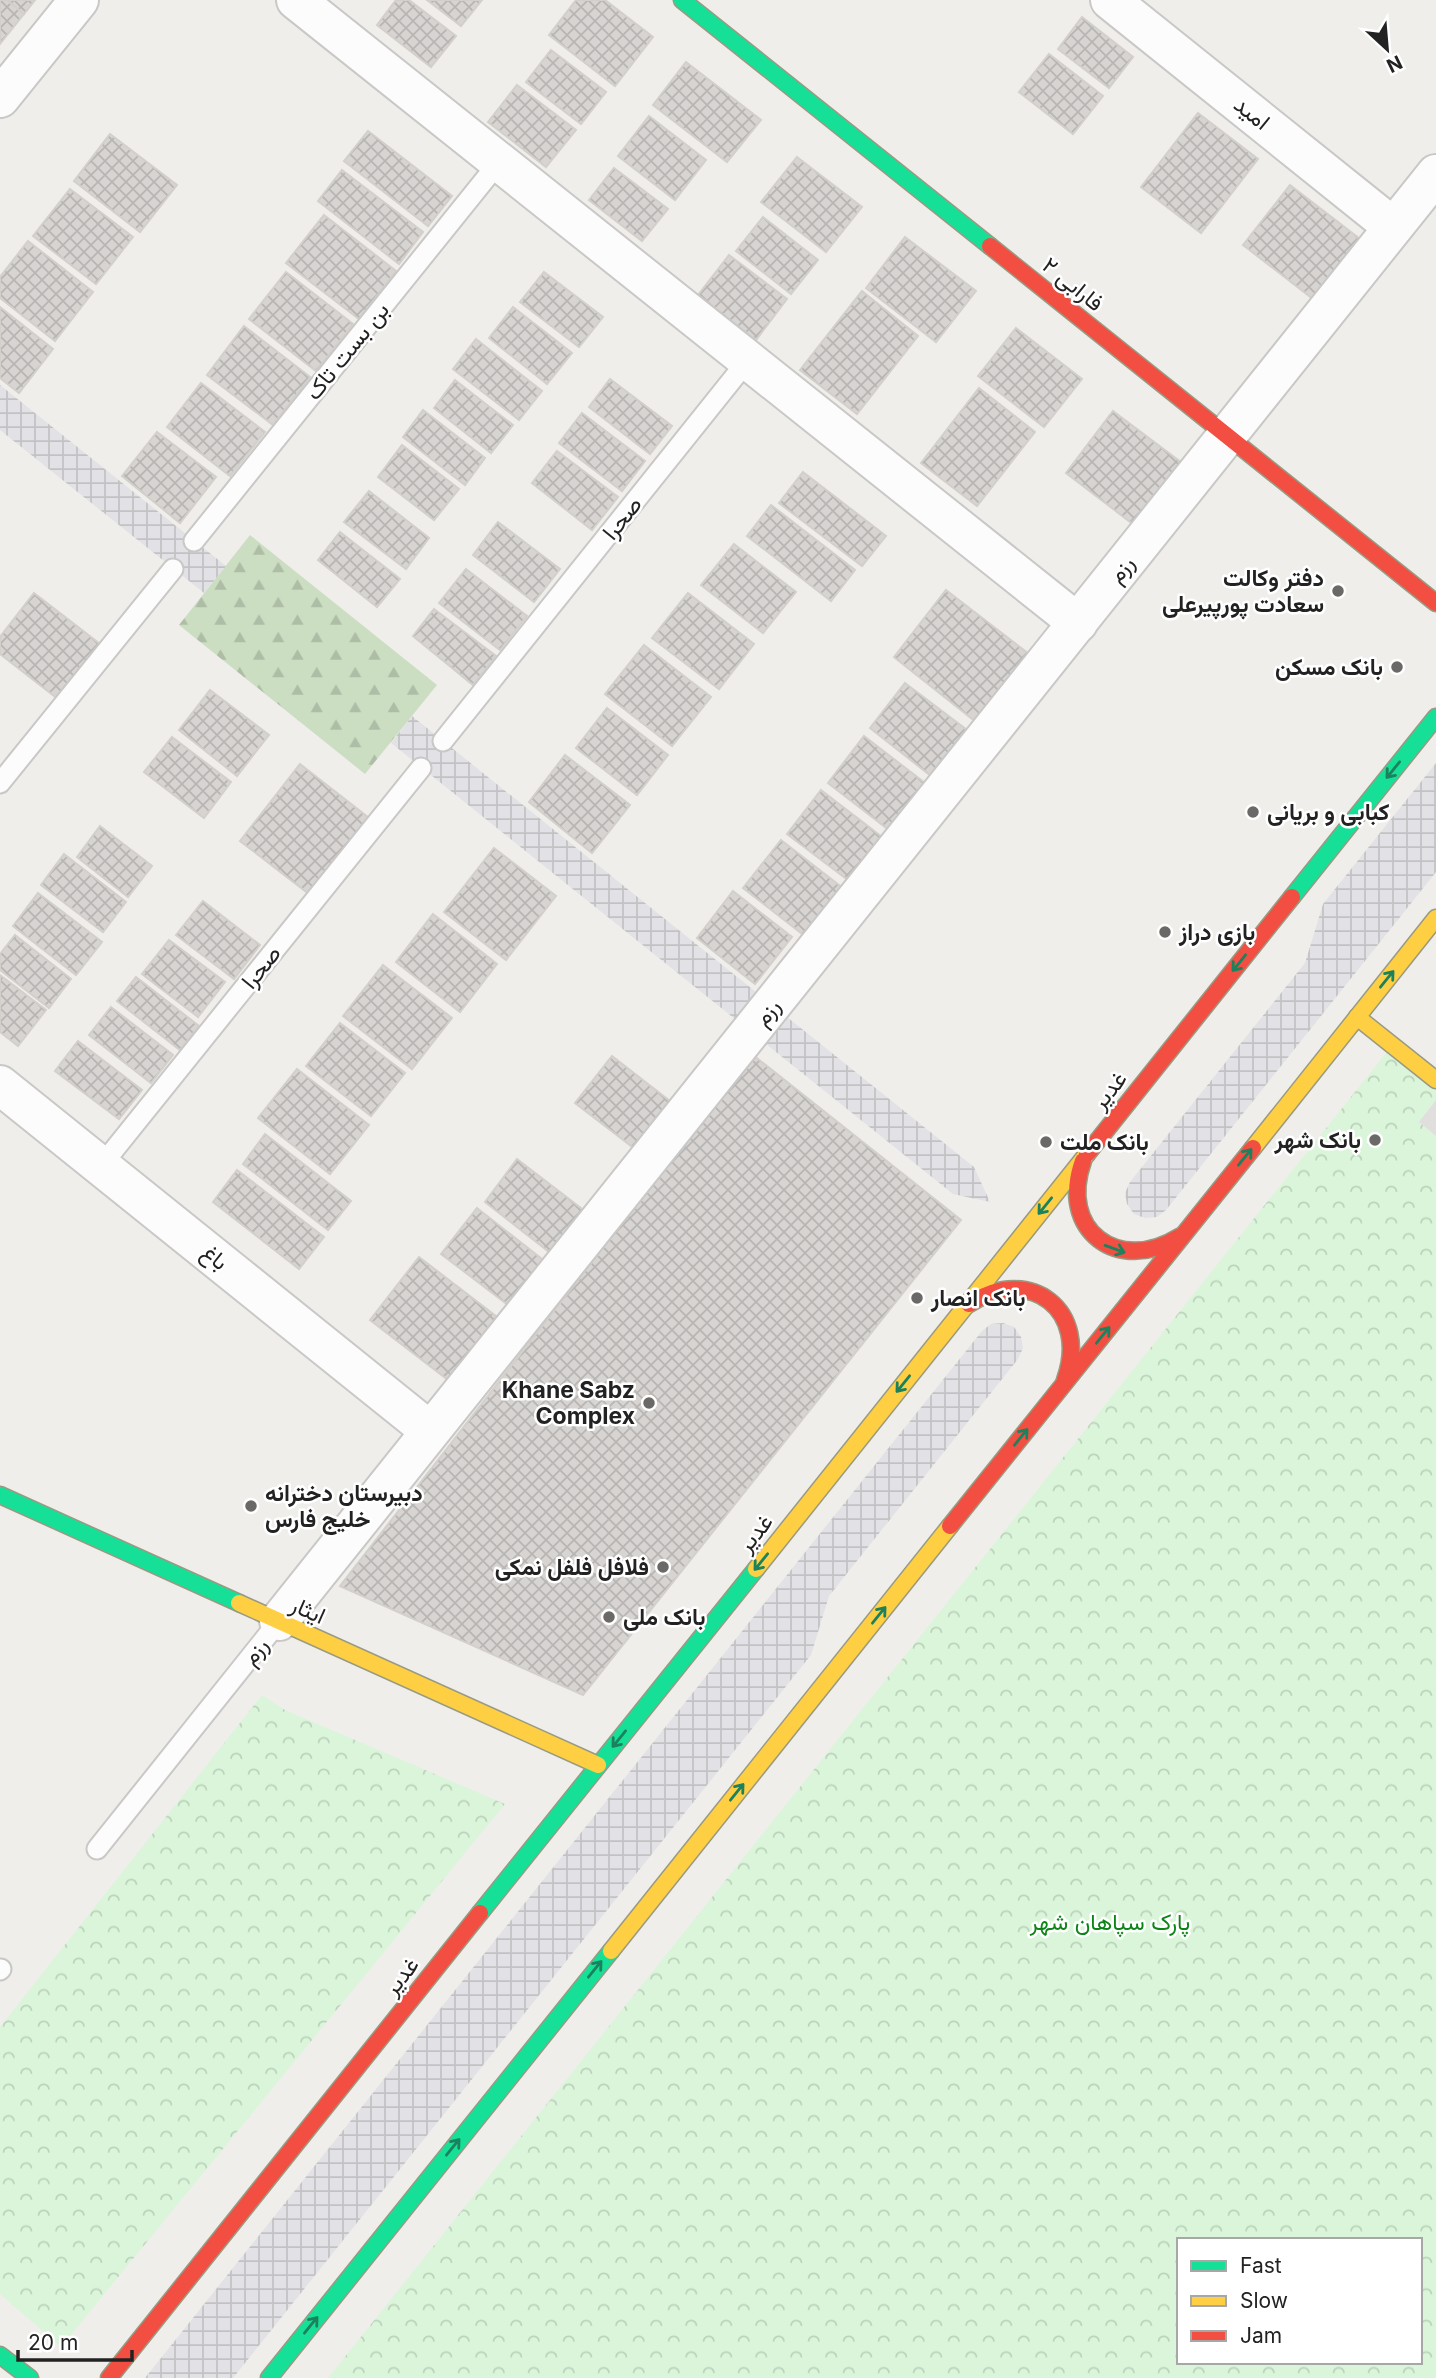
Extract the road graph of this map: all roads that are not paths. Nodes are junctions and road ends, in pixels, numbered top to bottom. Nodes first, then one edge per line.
1 (79, 0) edge
2 (296, 0) edge
3 (682, 0) edge
4 (1110, 0) edge
5 (0, 98) edge
6 (499, 162) junction
7 (1436, 174) edge
8 (1393, 227) junction
9 (748, 360) junction
10 (1227, 436) junction
11 (194, 541) dead end
12 (173, 569) dead end
13 (1436, 604) edge
14 (1078, 623) junction
15 (1436, 717) edge
16 (443, 741) dead end
17 (421, 768) dead end
18 (0, 783) edge
19 (1436, 918) edge
20 (1357, 1017) junction
21 (1436, 1080) edge
22 (0, 1084) edge
23 (1088, 1153) junction
24 (101, 1166) junction
25 (1186, 1231) junction
26 (962, 1310) junction
27 (1060, 1388) junction
28 (429, 1430) junction
29 (0, 1495) edge
30 (279, 1621) junction
31 (598, 1765) junction
32 (97, 1849) dead end
33 (0, 2355) edge
34 (30, 2378) edge
35 (109, 2378) edge
36 (269, 2378) edge

1 - 5 street
2 - 6 street
3 - 10 main road, فارابی ۲
4 - 8 street, امید
6 - 9 street
6 - 11 lane, بن بست تاک
7 - 8 street, رزم
8 - 10 street, رزم
9 - 14 street
9 - 16 lane, صحرا
10 - 13 main road, فارابی ۲
10 - 14 street, رزم
12 - 18 lane
14 - 28 street, رزم
15 -> 23 main road, غدیر
17 - 24 lane, صحرا
20 -> 19 main road
20 - 21 main road
25 -> 20 main road
22 - 24 street, باغ
23 -> 25 main road
23 -> 26 main road, غدیر
24 - 28 street, باغ
27 -> 25 main road
26 - 27 main road
26 -> 31 main road, غدیر
36 -> 27 main road
28 - 30 street, رزم
29 - 30 main road, ایثار
30 - 31 main road, ایثار
30 - 32 lane, رزم
31 - 35 main road, غدیر
33 - 34 main road

